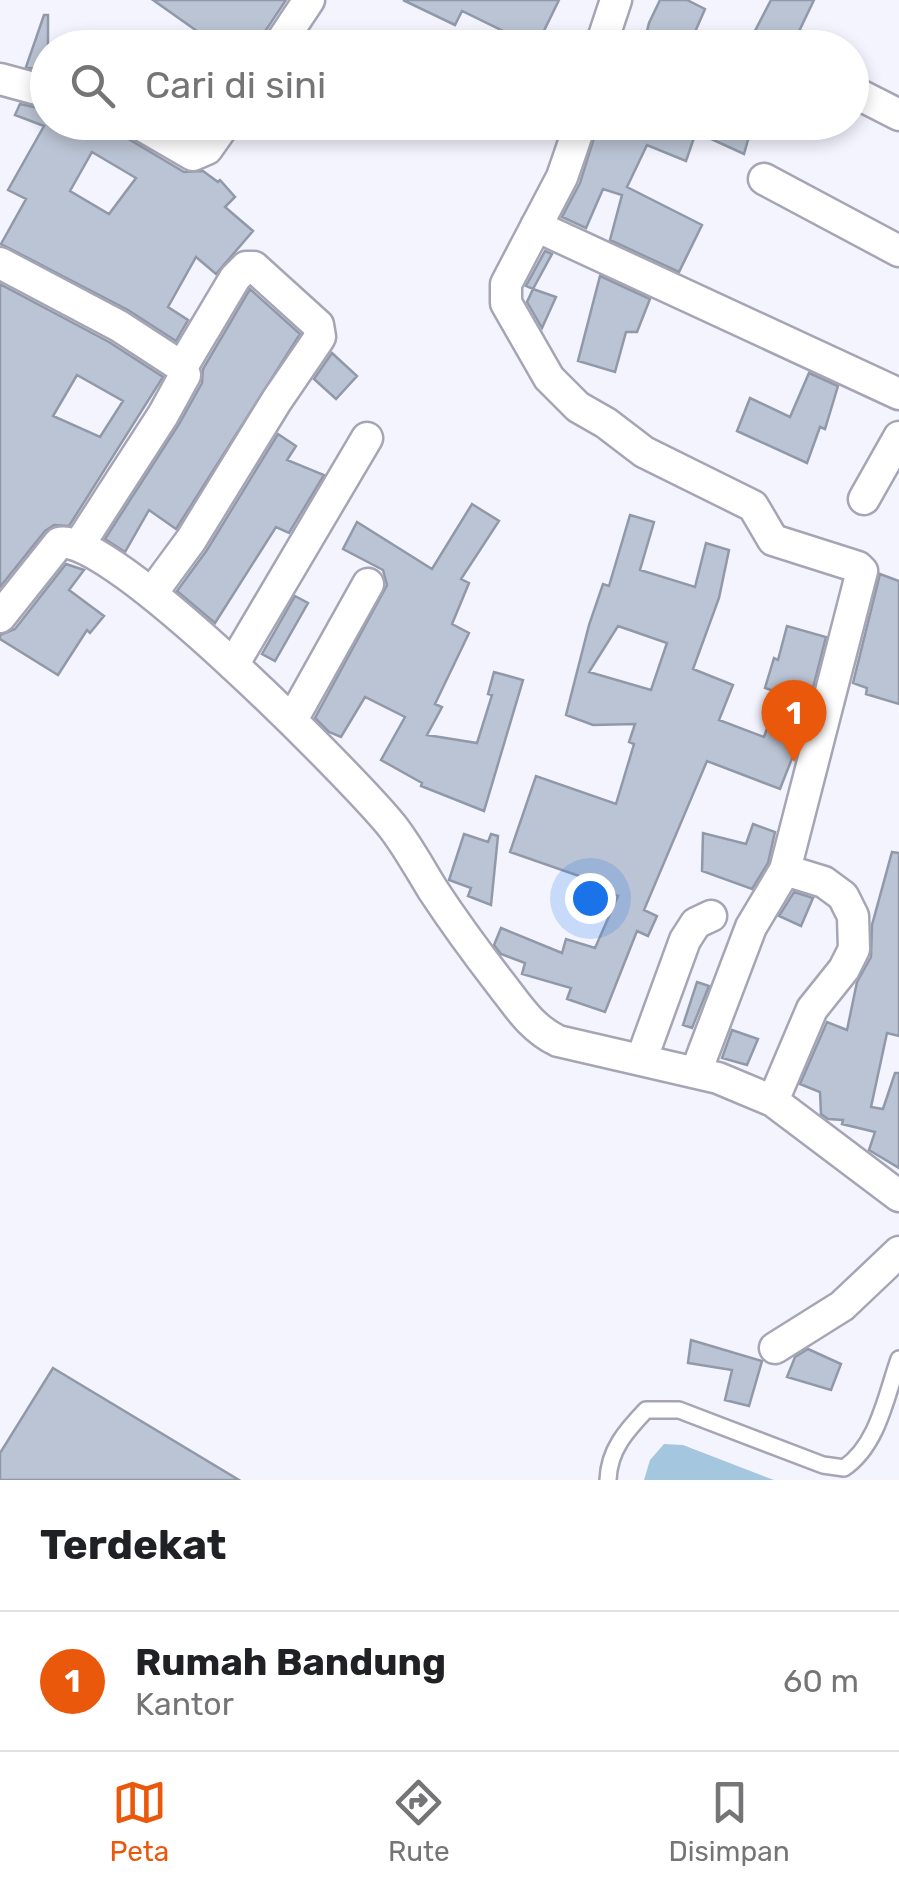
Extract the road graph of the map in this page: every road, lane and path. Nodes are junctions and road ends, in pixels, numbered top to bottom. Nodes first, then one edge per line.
1 (309, 0) edge
2 (616, 0) edge
3 (289, 30) edge
4 (606, 30) edge
5 (0, 79) edge
6 (30, 87) edge
7 (869, 100) edge
8 (899, 115) edge
9 (167, 140) edge
10 (214, 140) edge
11 (574, 140) edge
12 (764, 179) dead end
13 (536, 226) junction
14 (899, 251) edge
15 (0, 264) edge
16 (182, 367) junction
17 (899, 394) edge
18 (899, 437) edge
19 (367, 438) dead end
20 (864, 499) dead end
21 (79, 545) junction
22 (368, 584) dead end
23 (152, 594) junction
24 (0, 616) edge
25 (234, 665) junction
26 (292, 720) junction
27 (785, 870) junction
28 (711, 916) dead end
29 (642, 1058) junction
30 (696, 1072) junction
31 (773, 1101) junction
32 (899, 1194) edge
33 (899, 1252) edge
34 (775, 1348) dead end
35 (899, 1359) edge
36 (608, 1480) edge

1 - 3 street
2 - 4 street
5 - 6 street
7 - 8 street
9 - 10 street
11 - 13 street
12 - 14 street
13 - 17 street
13 - 27 street
15 - 16 street
16 - 21 street
16 - 23 street
18 - 20 street
19 - 25 street
21 - 23 street
21 - 24 street
22 - 26 street
23 - 25 street
25 - 26 street
26 - 29 street
27 - 30 street
27 - 31 street
28 - 29 street
29 - 30 street
30 - 31 street
31 - 32 street
33 - 34 street
35 - 36 lane

